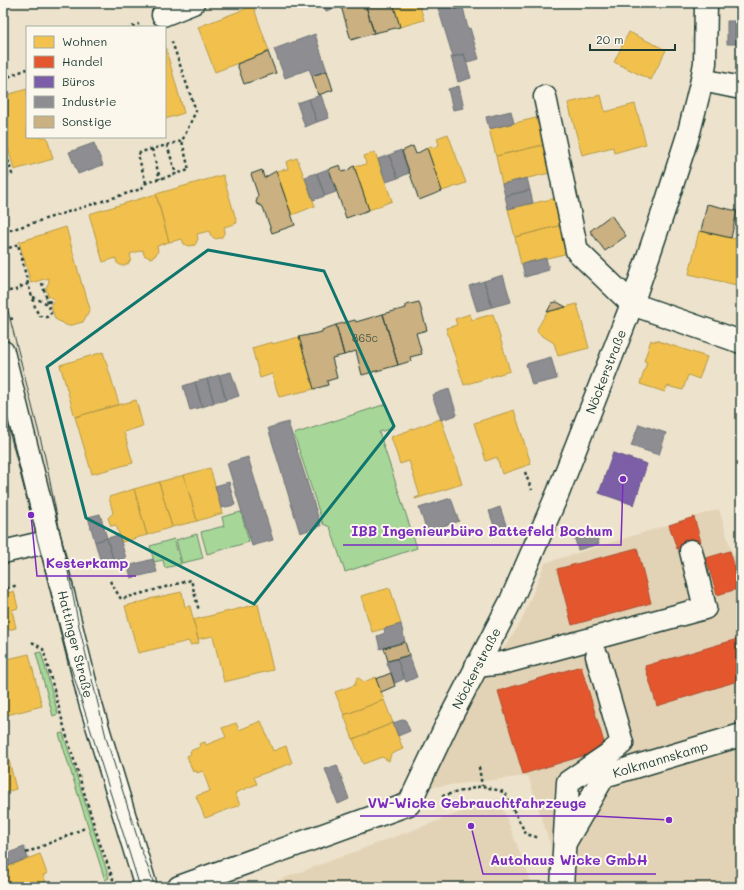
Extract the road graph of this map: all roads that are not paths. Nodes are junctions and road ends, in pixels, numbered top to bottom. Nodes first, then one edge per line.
1 (194, 3) edge
2 (706, 3) edge
3 (163, 15) road end
4 (702, 80) junction
5 (741, 88) edge
6 (546, 97) dead end
7 (632, 304) junction
8 (741, 342) edge
9 (3, 352) edge
10 (50, 541) junction
11 (3, 552) edge
12 (691, 552) dead end
13 (597, 656) dead end
14 (476, 666) junction
15 (741, 735) edge
16 (564, 845) junction
17 (146, 887) edge
18 (179, 887) edge
19 (562, 887) edge

1 - 3 street
2 - 4 street, Nöckerstraße
4 - 5 street
4 - 7 street, Nöckerstraße
6 - 7 street
7 - 8 street
7 - 14 street, Nöckerstraße
9 - 10 street, Hattinger Straße
10 - 11 street
10 - 17 street, Hattinger Straße
12 - 14 street
13 - 16 street
14 - 18 street, Nöckerstraße
15 - 16 street, Kolkmannskamp
16 - 19 street, Kolkmannskamp

